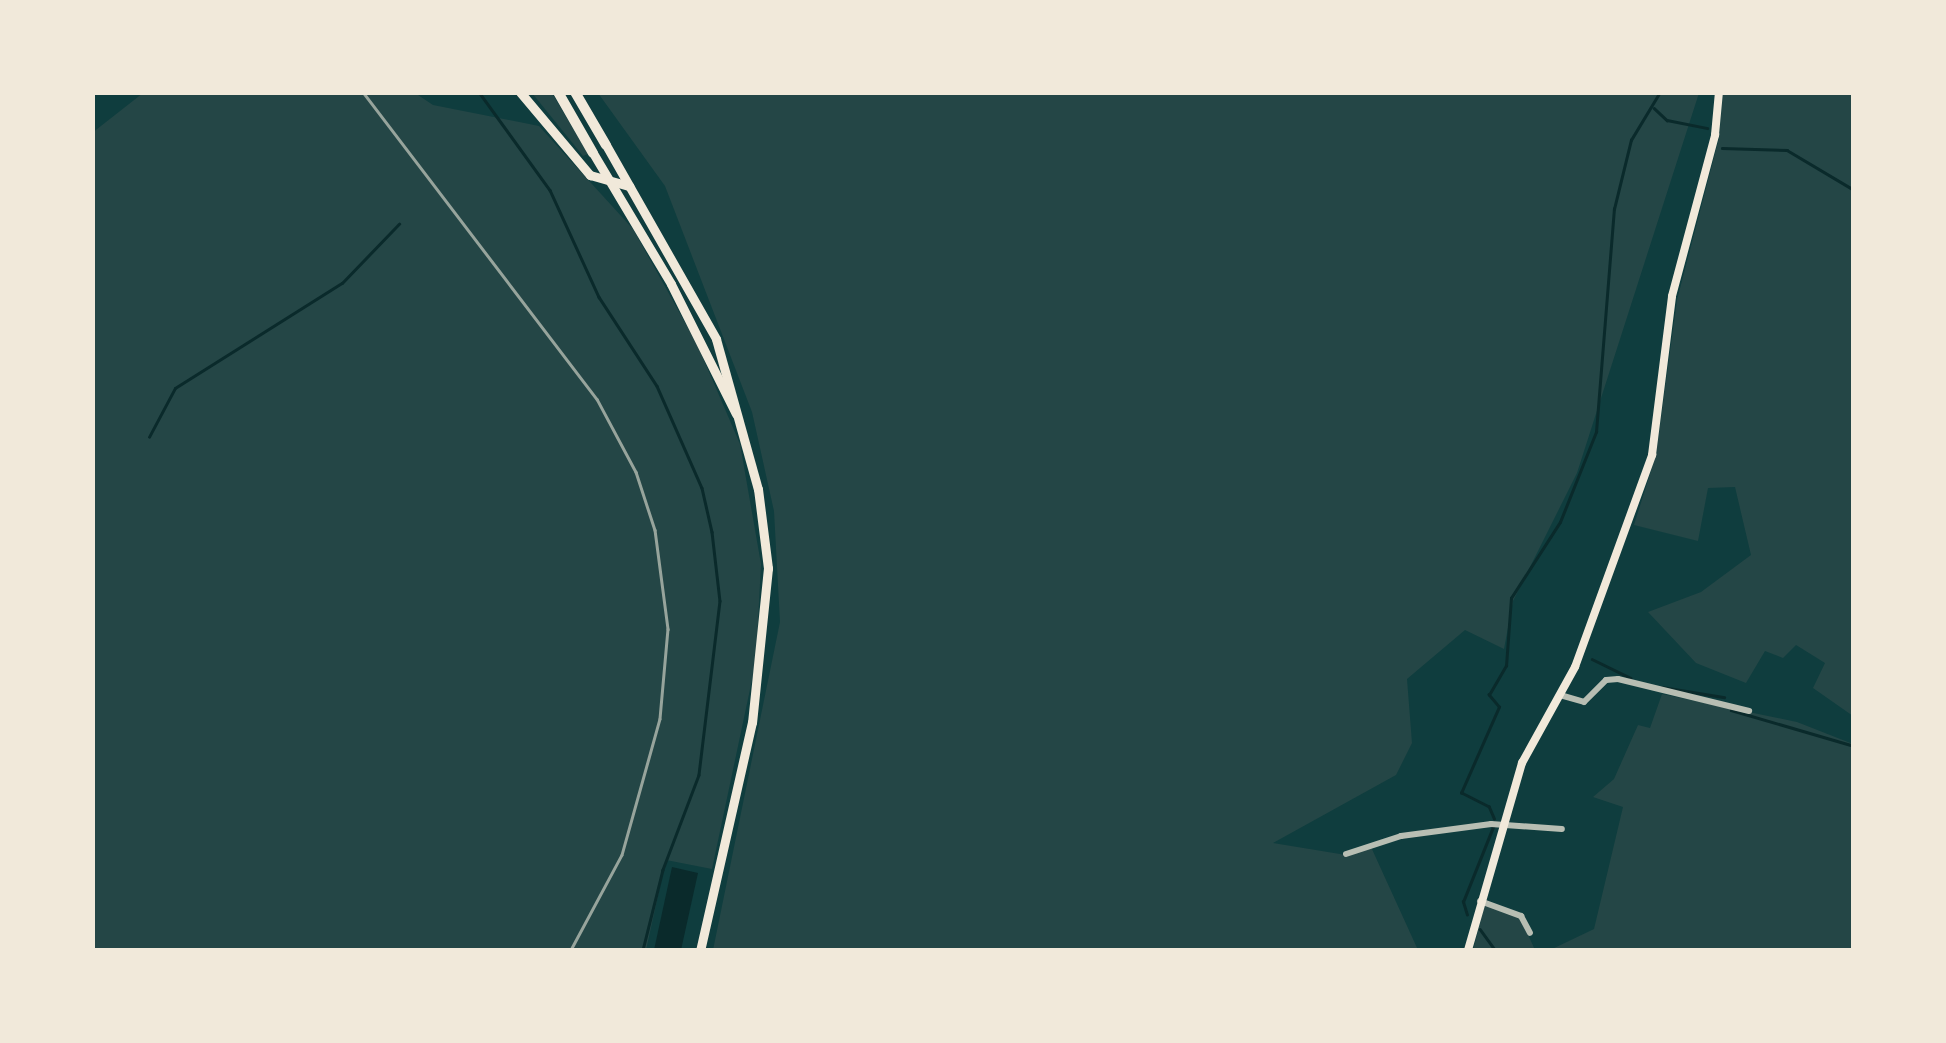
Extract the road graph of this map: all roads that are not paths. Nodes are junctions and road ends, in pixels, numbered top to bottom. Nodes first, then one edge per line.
1 (520, 92) edge
2 (558, 92) edge
3 (575, 92) edge
4 (1719, 92) edge
5 (606, 146) joint
6 (593, 153) joint
7 (609, 179) junction
8 (635, 191) junction
9 (742, 424) junction
10 (1560, 695) junction
11 (1749, 712) dead end
12 (1502, 826) junction
13 (1562, 829) dead end
14 (1346, 854) dead end
15 (1479, 901) junction
16 (1530, 933) dead end
17 (700, 950) edge
18 (1468, 950) edge

1 - 7 main road
2 - 6 highway
3 - 5 highway
4 - 10 main road
5 - 8 main road
6 - 7 main road
7 - 8 main road
7 - 9 main road
8 - 9 main road
9 - 17 main road
10 - 11 street
10 - 12 main road
12 - 13 street
12 - 14 street
12 - 15 main road
15 - 16 street
15 - 18 main road

